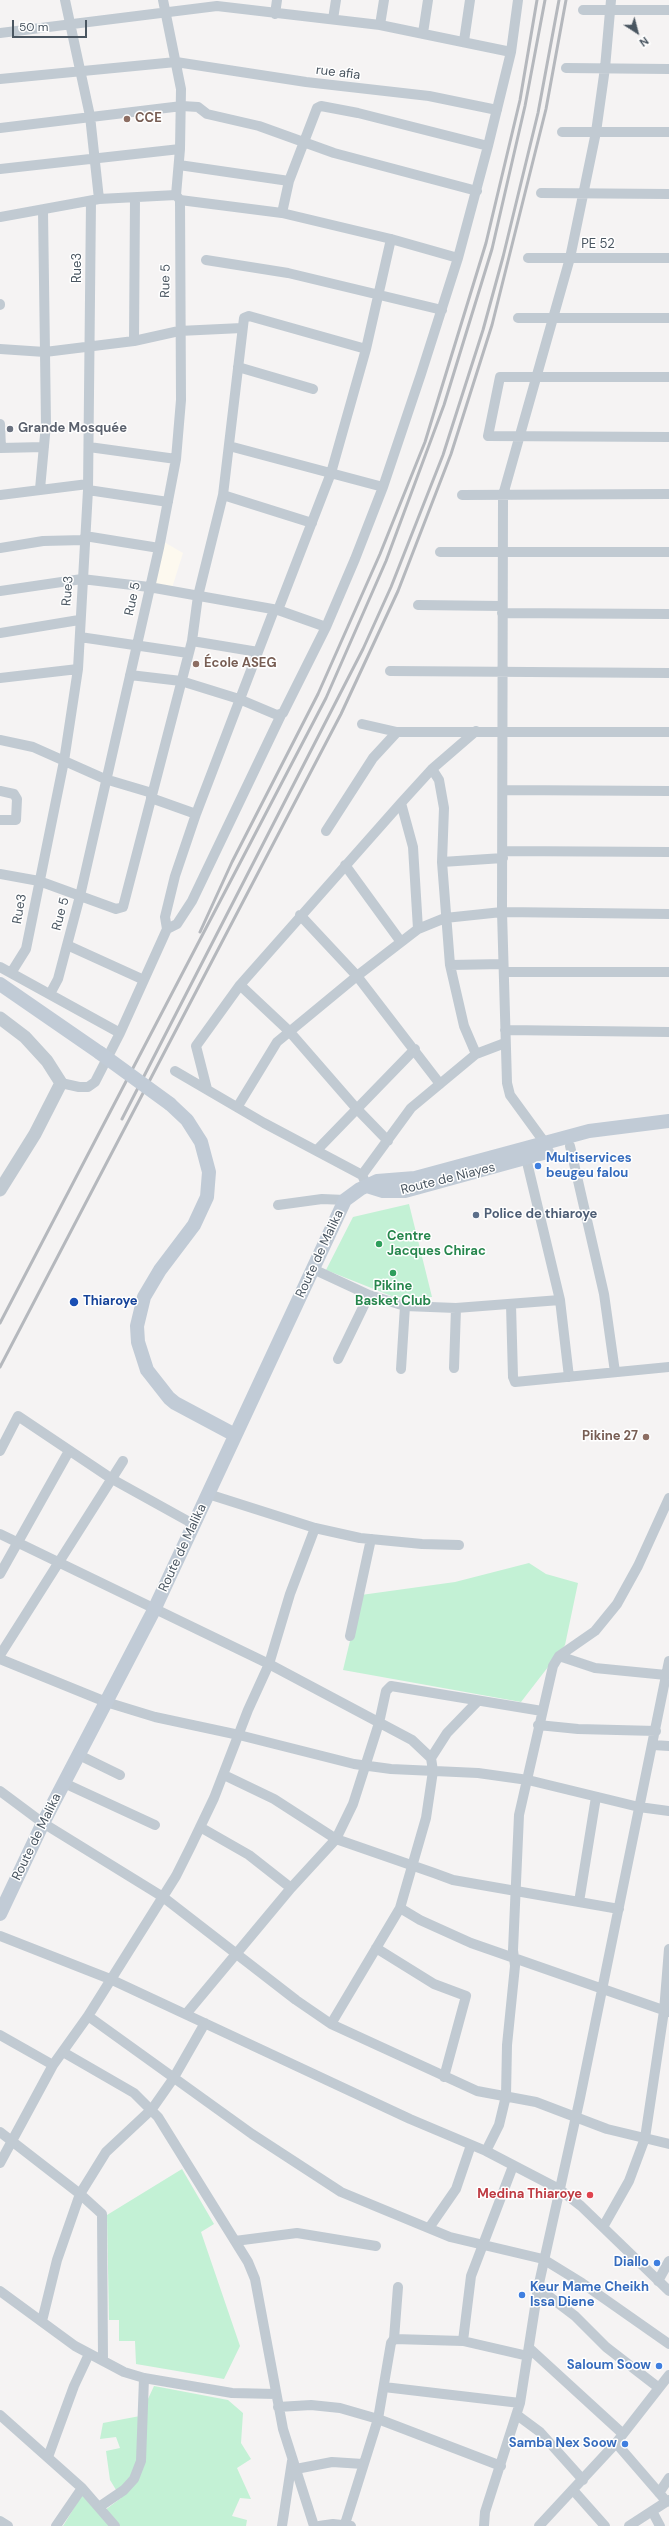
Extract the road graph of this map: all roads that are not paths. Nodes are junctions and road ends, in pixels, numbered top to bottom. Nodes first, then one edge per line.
1 (65, 0) edge
2 (164, 0) edge
3 (277, 0) edge
4 (336, 0) edge
5 (384, 0) edge
6 (428, 0) edge
7 (470, 0) edge
8 (518, 0) edge
9 (610, 5) edge
10 (583, 10) dead end
11 (669, 10) edge
12 (166, 12) junction
13 (275, 14) junction
14 (333, 19) junction
15 (70, 23) junction
16 (380, 25) junction
17 (0, 33) edge
18 (423, 33) junction
19 (464, 41) junction
20 (511, 52) junction
21 (176, 62) junction
22 (566, 68) dead end
23 (605, 68) junction
24 (80, 69) junction
25 (669, 69) edge
26 (0, 78) edge
27 (182, 106) junction
28 (497, 110) junction
29 (90, 116) junction
30 (0, 128) edge
31 (562, 132) dead end
32 (596, 132) junction
33 (669, 132) edge
34 (304, 142) junction
35 (488, 146) junction
36 (180, 149) junction
37 (96, 160) junction
38 (179, 165) junction
39 (0, 169) edge
40 (289, 181) junction
41 (477, 191) junction
42 (541, 193) dead end
43 (582, 193) junction
44 (669, 194) edge
45 (135, 198) junction
46 (178, 198) junction
47 (95, 200) junction
48 (43, 211) junction
49 (282, 213) junction
50 (0, 217) edge
51 (392, 239) junction
52 (458, 258) junction
53 (528, 258) dead end
54 (570, 258) junction
55 (669, 258) edge
56 (206, 260) dead end
57 (378, 294) junction
58 (442, 310) junction
59 (518, 318) dead end
60 (553, 318) junction
61 (669, 318) edge
62 (242, 328) junction
63 (179, 331) junction
64 (134, 341) junction
65 (91, 346) junction
66 (0, 349) edge
67 (366, 349) junction
68 (45, 352) junction
69 (238, 368) junction
70 (669, 376) edge
71 (536, 377) junction
72 (313, 389) dead end
73 (0, 424) edge
74 (520, 436) junction
75 (669, 437) edge
76 (229, 446) junction
77 (44, 447) junction
78 (89, 447) junction
79 (0, 448) edge
80 (176, 459) junction
81 (331, 472) junction
82 (88, 487) junction
83 (383, 487) junction
84 (40, 489) junction
85 (0, 494) edge
86 (669, 494) edge
87 (222, 495) junction
88 (462, 495) dead end
89 (503, 495) junction
90 (168, 502) junction
91 (312, 523) junction
92 (85, 538) junction
93 (0, 548) edge
94 (159, 548) junction
95 (501, 551) junction
96 (440, 552) dead end
97 (669, 552) edge
98 (82, 579) junction
99 (149, 587) junction
100 (0, 591) edge
101 (198, 596) junction
102 (418, 605) dead end
103 (276, 610) junction
104 (502, 610) junction
105 (669, 614) edge
106 (79, 620) junction
107 (326, 627) junction
108 (0, 632) edge
109 (80, 637) junction
110 (192, 641) junction
111 (136, 647) junction
112 (258, 652) junction
113 (188, 653) junction
114 (78, 669) junction
115 (390, 671) dead end
116 (503, 672) junction
117 (669, 673) edge
118 (130, 675) junction
119 (0, 678) edge
120 (181, 681) junction
121 (239, 699) junction
122 (281, 715) junction
123 (362, 724) dead end
124 (397, 732) junction
125 (476, 732) junction
126 (502, 732) junction
127 (669, 732) edge
128 (0, 740) edge
129 (64, 761) junction
130 (432, 769) junction
131 (105, 779) junction
132 (503, 790) junction
133 (0, 791) edge
134 (669, 791) edge
135 (152, 796) junction
136 (401, 803) junction
137 (196, 814) junction
138 (0, 820) edge
139 (326, 831) dead end
140 (669, 852) edge
141 (503, 855) junction
142 (442, 862) junction
143 (345, 865) junction
144 (0, 874) edge
145 (39, 880) junction
146 (80, 896) junction
147 (502, 912) junction
148 (300, 914) junction
149 (669, 914) edge
150 (445, 918) junction
151 (167, 929) junction
152 (418, 929) junction
153 (401, 942) junction
154 (67, 945) junction
155 (450, 964) junction
156 (0, 967) edge
157 (503, 968) junction
158 (669, 972) edge
159 (11, 973) junction
160 (357, 976) junction
161 (144, 980) junction
162 (0, 984) edge
163 (240, 985) junction
164 (50, 994) junction
165 (0, 1018) edge
166 (505, 1030) junction
167 (289, 1031) junction
168 (669, 1032) edge
169 (120, 1033) junction
170 (505, 1043) junction
171 (415, 1049) junction
172 (476, 1054) junction
173 (175, 1071) dead end
174 (61, 1083) junction
175 (440, 1084) junction
176 (207, 1089) junction
177 (238, 1106) junction
178 (356, 1108) junction
179 (669, 1121) edge
180 (669, 1130) edge
181 (388, 1141) junction
182 (545, 1143) junction
183 (570, 1146) junction
184 (317, 1150) junction
185 (526, 1158) junction
186 (474, 1168) junction
187 (364, 1180) junction
188 (0, 1190) edge
189 (345, 1200) junction
190 (278, 1205) dead end
191 (312, 1269) junction
192 (369, 1295) junction
193 (560, 1300) junction
194 (511, 1305) junction
195 (405, 1306) junction
196 (456, 1308) junction
197 (338, 1359) dead end
198 (669, 1367) edge
199 (454, 1368) dead end
200 (401, 1369) dead end
201 (615, 1372) junction
202 (569, 1377) junction
203 (235, 1435) junction
204 (0, 1451) edge
205 (69, 1451) junction
206 (122, 1461) dead end
207 (112, 1479) junction
208 (208, 1494) junction
209 (669, 1498) edge
210 (195, 1525) junction
211 (315, 1528) junction
212 (0, 1534) edge
213 (371, 1540) junction
214 (17, 1542) junction
215 (459, 1545) dead end
216 (59, 1562) junction
217 (0, 1574) edge
218 (154, 1610) junction
219 (350, 1636) dead end
220 (0, 1655) edge
221 (559, 1656) junction
222 (0, 1659) edge
223 (669, 1661) edge
224 (269, 1664) junction
225 (666, 1675) junction
226 (106, 1702) junction
227 (477, 1702) junction
228 (542, 1711) junction
229 (379, 1722) junction
230 (538, 1725) junction
231 (656, 1731) junction
232 (239, 1734) junction
233 (653, 1745) junction
234 (669, 1746) edge
235 (79, 1755) junction
236 (430, 1758) junction
237 (364, 1766) junction
238 (433, 1771) junction
239 (120, 1775) dead end
240 (224, 1775) junction
241 (528, 1780) junction
242 (64, 1783) junction
243 (0, 1791) edge
244 (596, 1797) junction
245 (639, 1807) junction
246 (669, 1811) edge
247 (43, 1823) junction
248 (155, 1825) dead end
249 (200, 1827) junction
250 (336, 1839) junction
251 (414, 1866) junction
252 (291, 1888) junction
253 (516, 1890) junction
254 (162, 1897) junction
255 (579, 1902) junction
256 (400, 1908) junction
257 (619, 1909) junction
258 (0, 1914) edge
259 (0, 1936) edge
260 (376, 1948) junction
261 (669, 1950) edge
262 (238, 1953) junction
263 (515, 1957) junction
264 (110, 1979) junction
265 (601, 1989) junction
266 (667, 2012) edge
267 (186, 2014) junction
268 (88, 2016) junction
269 (205, 2023) junction
270 (331, 2024) junction
271 (0, 2035) edge
272 (63, 2052) junction
273 (53, 2065) junction
274 (444, 2076) junction
275 (173, 2079) junction
276 (506, 2096) junction
277 (152, 2109) junction
278 (575, 2118) junction
279 (0, 2132) edge
280 (645, 2138) junction
281 (12, 2139) junction
282 (669, 2144) edge
283 (471, 2146) junction
284 (486, 2151) junction
285 (0, 2163) edge
286 (513, 2166) junction
287 (559, 2189) junction
288 (80, 2194) junction
289 (603, 2227) junction
290 (429, 2228) junction
291 (235, 2241) junction
292 (482, 2244) junction
293 (376, 2246) dead end
294 (544, 2259) junction
295 (669, 2261) edge
296 (658, 2281) junction
297 (398, 2288) dead end
298 (538, 2288) junction
299 (0, 2291) edge
300 (669, 2291) edge
301 (42, 2321) junction
302 (394, 2339) junction
303 (463, 2341) junction
304 (669, 2344) edge
305 (529, 2352) junction
306 (89, 2354) junction
307 (103, 2362) junction
308 (669, 2375) edge
309 (144, 2378) junction
310 (384, 2387) junction
311 (659, 2388) junction
312 (276, 2394) junction
313 (520, 2403) junction
314 (278, 2407) junction
315 (0, 2415) edge
316 (517, 2415) junction
317 (378, 2420) junction
318 (623, 2434) junction
319 (616, 2443) junction
320 (48, 2457) junction
321 (294, 2464) junction
322 (362, 2464) junction
323 (501, 2466) junction
324 (669, 2478) edge
325 (583, 2480) junction
326 (82, 2488) junction
327 (574, 2490) junction
328 (659, 2493) junction
329 (668, 2501) edge
330 (99, 2507) junction
331 (652, 2512) junction
332 (0, 2521) edge
333 (348, 2525) edge
334 (8, 2526) edge
335 (56, 2526) edge
336 (115, 2526) edge
337 (282, 2526) edge
338 (314, 2526) edge
339 (319, 2526) edge
340 (484, 2526) edge
341 (538, 2526) edge
342 (605, 2526) edge
343 (629, 2526) edge
344 (660, 2526) edge

1 - 15 street, Rue3
2 - 12 street, Rue 5
3 - 13 street
4 - 14 street
5 - 16 street
6 - 18 street
7 - 19 street
8 - 20 street
9 - 10 street
9 - 11 street
9 - 23 street
12 - 13 street
12 - 15 street
12 - 21 street, Rue 5
13 - 14 street
14 - 16 street
15 - 17 street
15 - 24 street, Rue3
16 - 18 street
18 - 19 street
19 - 20 street
20 - 28 street
21 - 24 street, rue afia
21 - 27 street, Rue 5
21 - 28 street, rue afia
22 - 23 street
23 - 25 street
23 - 32 street
24 - 26 street, rue afia
24 - 29 street, Rue3
27 - 29 street
27 - 34 street
27 - 36 street, Rue 5
28 - 35 street
29 - 30 street
29 - 37 street, Rue3
31 - 32 street
32 - 33 street
32 - 43 street
34 - 35 street
34 - 40 street
34 - 41 street
35 - 41 street
36 - 37 street
36 - 38 street, Rue 5
37 - 39 street
37 - 47 street, Rue3
38 - 40 street
38 - 46 street, Rue 5
40 - 49 street
41 - 52 street
42 - 43 street
43 - 44 street
43 - 54 street
45 - 46 street
45 - 47 street
45 - 64 street
46 - 49 street
46 - 63 street, Rue 5
47 - 48 street
47 - 65 street, Rue3
48 - 50 street
48 - 68 street
49 - 51 street
51 - 52 street
51 - 57 street
52 - 58 street
53 - 54 street, PE 52
54 - 55 street, PE 52
54 - 60 street
56 - 57 street
57 - 58 street
57 - 67 street
58 - 83 street
59 - 60 street
60 - 61 street
60 - 71 street
62 - 63 street
62 - 67 street
62 - 69 street
63 - 64 street
63 - 80 street, Rue 5
64 - 65 street
65 - 68 street
65 - 78 street, Rue3
66 - 68 street
67 - 81 street
68 - 77 street
69 - 72 street
69 - 76 street
70 - 71 street
71 - 74 street
71 - 74 street
73 - 79 street
74 - 75 street
74 - 89 street
76 - 81 street
76 - 87 street
77 - 79 street
77 - 84 street
78 - 80 street
78 - 82 street, Rue3
80 - 90 street, Rue 5
81 - 83 street
81 - 91 street
82 - 84 street
82 - 90 street
82 - 92 street, Rue3
83 - 107 street
84 - 85 street
86 - 89 street
87 - 91 street
87 - 101 street
88 - 89 street
89 - 95 street
90 - 94 street, Rue 5
91 - 103 street
92 - 93 street
92 - 94 street
92 - 98 street, Rue3
94 - 99 street, Rue 5
95 - 96 street
95 - 97 street
95 - 104 street
98 - 99 street
98 - 100 street
98 - 106 street, Rue3
99 - 101 street
99 - 111 street, Rue 5
101 - 103 street
101 - 110 street
102 - 104 street
103 - 107 street
103 - 112 street
104 - 105 street
104 - 116 street
106 - 108 street
106 - 109 street, Rue3
107 - 122 street
109 - 111 street
109 - 114 street, Rue3
110 - 112 street
110 - 113 street
111 - 113 street
111 - 118 street, Rue 5
112 - 121 street
113 - 120 street
114 - 119 street
114 - 129 street, Rue3
115 - 116 street
116 - 117 street
116 - 126 street
118 - 120 street
118 - 131 street, Rue 5
120 - 121 street
120 - 135 street
121 - 122 street
121 - 137 street
122 - 151 street
123 - 124 street
124 - 125 street
124 - 139 street
125 - 126 street
125 - 130 street
126 - 127 street
126 - 132 street
128 - 129 street
129 - 131 street
129 - 145 street, Rue3
130 - 136 street
130 - 142 street
131 - 135 street
131 - 146 street, Rue 5
132 - 134 street
132 - 141 street
133 - 138 street
135 - 137 street
135 - 146 street
136 - 143 street
136 - 152 street
137 - 151 street
140 - 141 street
141 - 142 street
141 - 147 street
142 - 150 street
143 - 148 street
143 - 153 street
144 - 145 street
145 - 146 street
145 - 159 street, Rue3
146 - 154 street, Rue 5
147 - 149 street
147 - 150 street
147 - 157 street
148 - 160 street
148 - 163 street
150 - 152 street
150 - 155 street
151 - 161 street
152 - 153 street
153 - 160 street
154 - 161 street
154 - 164 street, Rue 5
155 - 157 street
155 - 172 street
156 - 159 street
157 - 158 street
157 - 166 street
159 - 164 street
160 - 167 street
160 - 171 street
161 - 169 street
162 - 203 main road, bridge
163 - 167 street
163 - 176 street
164 - 169 street
165 - 174 street
166 - 168 street
166 - 170 street
167 - 177 street
167 - 178 street
169 - 174 street
170 - 172 street
170 - 182 street
171 - 175 street
171 - 178 street
172 - 175 street
173 - 176 street
174 - 188 street
175 - 181 street
176 - 177 street
177 - 184 street
178 - 181 street
178 - 184 street
179 - 182 main road, Route de Niayes
180 - 183 main road, Route de Niayes
181 - 187 street
182 - 186 main road, Route de Niayes
183 - 185 main road, Route de Niayes
183 - 201 street
184 - 187 street
185 - 186 main road, Route de Niayes
185 - 193 street
186 - 187 main road, Route de Niayes
187 - 189 main road, Route de Malika
189 - 190 street
189 - 191 main road, Route de Malika
191 - 192 street
191 - 203 main road, Route de Malika
192 - 195 street
192 - 197 street
193 - 194 street
193 - 202 street
194 - 196 street
194 - 202 street
195 - 196 street
195 - 200 street
196 - 199 street
198 - 201 street
201 - 202 street
203 - 208 main road, Route de Malika
204 - 205 street
205 - 207 street
205 - 214 street
206 - 207 street
207 - 210 street
207 - 216 street
208 - 210 main road, Route de Malika
208 - 211 street
209 - 221 street
210 - 218 main road, Route de Malika
211 - 213 street
211 - 224 street
212 - 214 street
213 - 215 street
213 - 219 street
214 - 216 street
214 - 217 street
216 - 218 street
216 - 220 street
218 - 224 street
218 - 226 main road, Route de Malika
221 - 225 street
221 - 228 street
222 - 226 street
223 - 225 street
224 - 229 street
224 - 232 street
225 - 231 street
226 - 232 street
226 - 235 main road, Route de Malika
227 - 228 street
227 - 229 street
227 - 236 street
228 - 230 street
229 - 236 street
229 - 237 street
230 - 231 street
230 - 241 street
231 - 233 street
232 - 237 street
232 - 240 street
233 - 234 street
233 - 245 street
235 - 239 street
235 - 242 main road, Route de Malika
236 - 238 street
237 - 238 street
237 - 250 street
238 - 241 street
238 - 251 street
240 - 249 street
240 - 250 street
241 - 244 street
241 - 253 street
242 - 247 main road, Route de Malika
242 - 248 street
243 - 247 street
244 - 245 street
244 - 255 street
245 - 246 street
245 - 257 street
247 - 254 street
247 - 258 main road, Route de Malika
249 - 252 street
249 - 254 street
250 - 251 street
250 - 252 street
251 - 253 street
251 - 256 street
252 - 262 street
253 - 255 street
253 - 263 street
254 - 262 street
254 - 264 street
255 - 257 street
256 - 260 street
256 - 263 street
257 - 265 street
259 - 264 street
260 - 270 street
260 - 274 street
261 - 266 street
262 - 267 street
262 - 270 street
263 - 265 street
263 - 276 street
264 - 267 street
264 - 268 street
265 - 266 street
265 - 278 street
266 - 280 street
267 - 269 street
268 - 272 street
268 - 275 street
269 - 275 street
269 - 283 street
270 - 274 street
271 - 273 street
272 - 273 street
272 - 277 street
273 - 281 street
274 - 276 street
275 - 277 street
275 - 290 street
276 - 278 street
276 - 284 street
277 - 288 street
277 - 291 street
278 - 280 street
278 - 287 street
279 - 281 street
280 - 282 street
280 - 289 street
281 - 285 street
281 - 288 street
283 - 284 street
283 - 290 street
284 - 286 street
286 - 287 street
286 - 292 street
287 - 289 street
287 - 294 street
288 - 301 street
288 - 307 street
289 - 296 street
290 - 292 street
291 - 293 street
291 - 312 street
292 - 294 street
292 - 303 street
294 - 298 street
294 - 304 street
295 - 296 street
296 - 300 street
297 - 302 street
298 - 305 street
298 - 311 street
299 - 301 street
301 - 306 street
302 - 303 street
302 - 310 street
303 - 305 street
305 - 313 street
305 - 318 street
306 - 307 street
306 - 320 street
307 - 309 street
308 - 311 street
309 - 312 street
309 - 330 street
310 - 313 street
310 - 317 street
311 - 318 street
312 - 314 street
313 - 316 street
314 - 317 street
314 - 321 street
315 - 320 street
316 - 323 street
316 - 325 street
317 - 322 street
317 - 323 street
318 - 319 street
319 - 325 street
319 - 328 street
320 - 326 street
321 - 322 street
321 - 337 street
321 - 338 street
322 - 333 street
323 - 340 street
324 - 328 street
325 - 327 street
326 - 330 street
326 - 335 street
327 - 341 street
327 - 342 street
328 - 329 street
329 - 331 street
330 - 336 street
331 - 343 street
331 - 344 street
332 - 334 street
333 - 339 street

